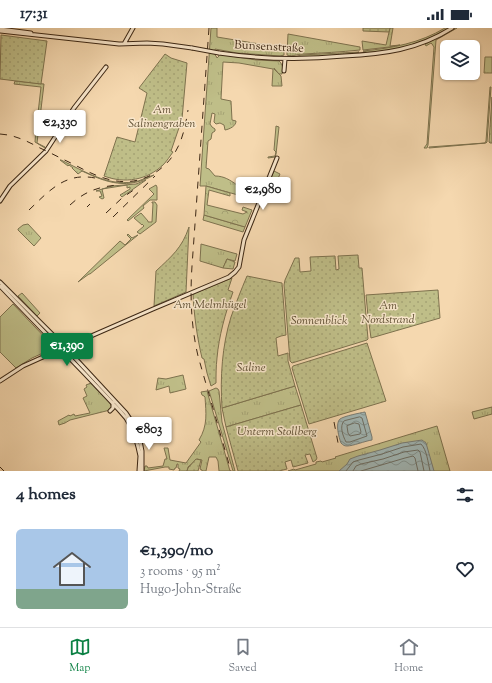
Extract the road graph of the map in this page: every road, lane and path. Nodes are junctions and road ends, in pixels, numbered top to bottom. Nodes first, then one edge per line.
1 (133, 28) edge
2 (452, 28) edge
3 (0, 30) edge
4 (129, 35) junction
5 (124, 44) junction
6 (133, 44) junction
7 (285, 59) junction
8 (106, 67) dead end
9 (284, 71) dead end
10 (276, 158) dead end
11 (0, 200) edge
12 (0, 282) edge
13 (0, 286) edge
14 (62, 348) junction
15 (0, 381) edge
16 (113, 404) junction
17 (120, 409) junction
18 (110, 411) dead end
19 (140, 471) edge

1 - 4 main road
2 - 7 main road, Bunsenstraße
3 - 5 main road, Bunsenstraße
4 - 5 main road
4 - 6 main road
5 - 6 main road, Bunsenstraße
6 - 7 main road, Bunsenstraße, bridge
7 - 9 main road
8 - 11 main road
10 - 14 main road
12 - 14 main road
13 - 14 main road
14 - 15 main road
14 - 16 main road
14 - 17 main road
16 - 17 main road
16 - 18 main road
17 - 19 main road

